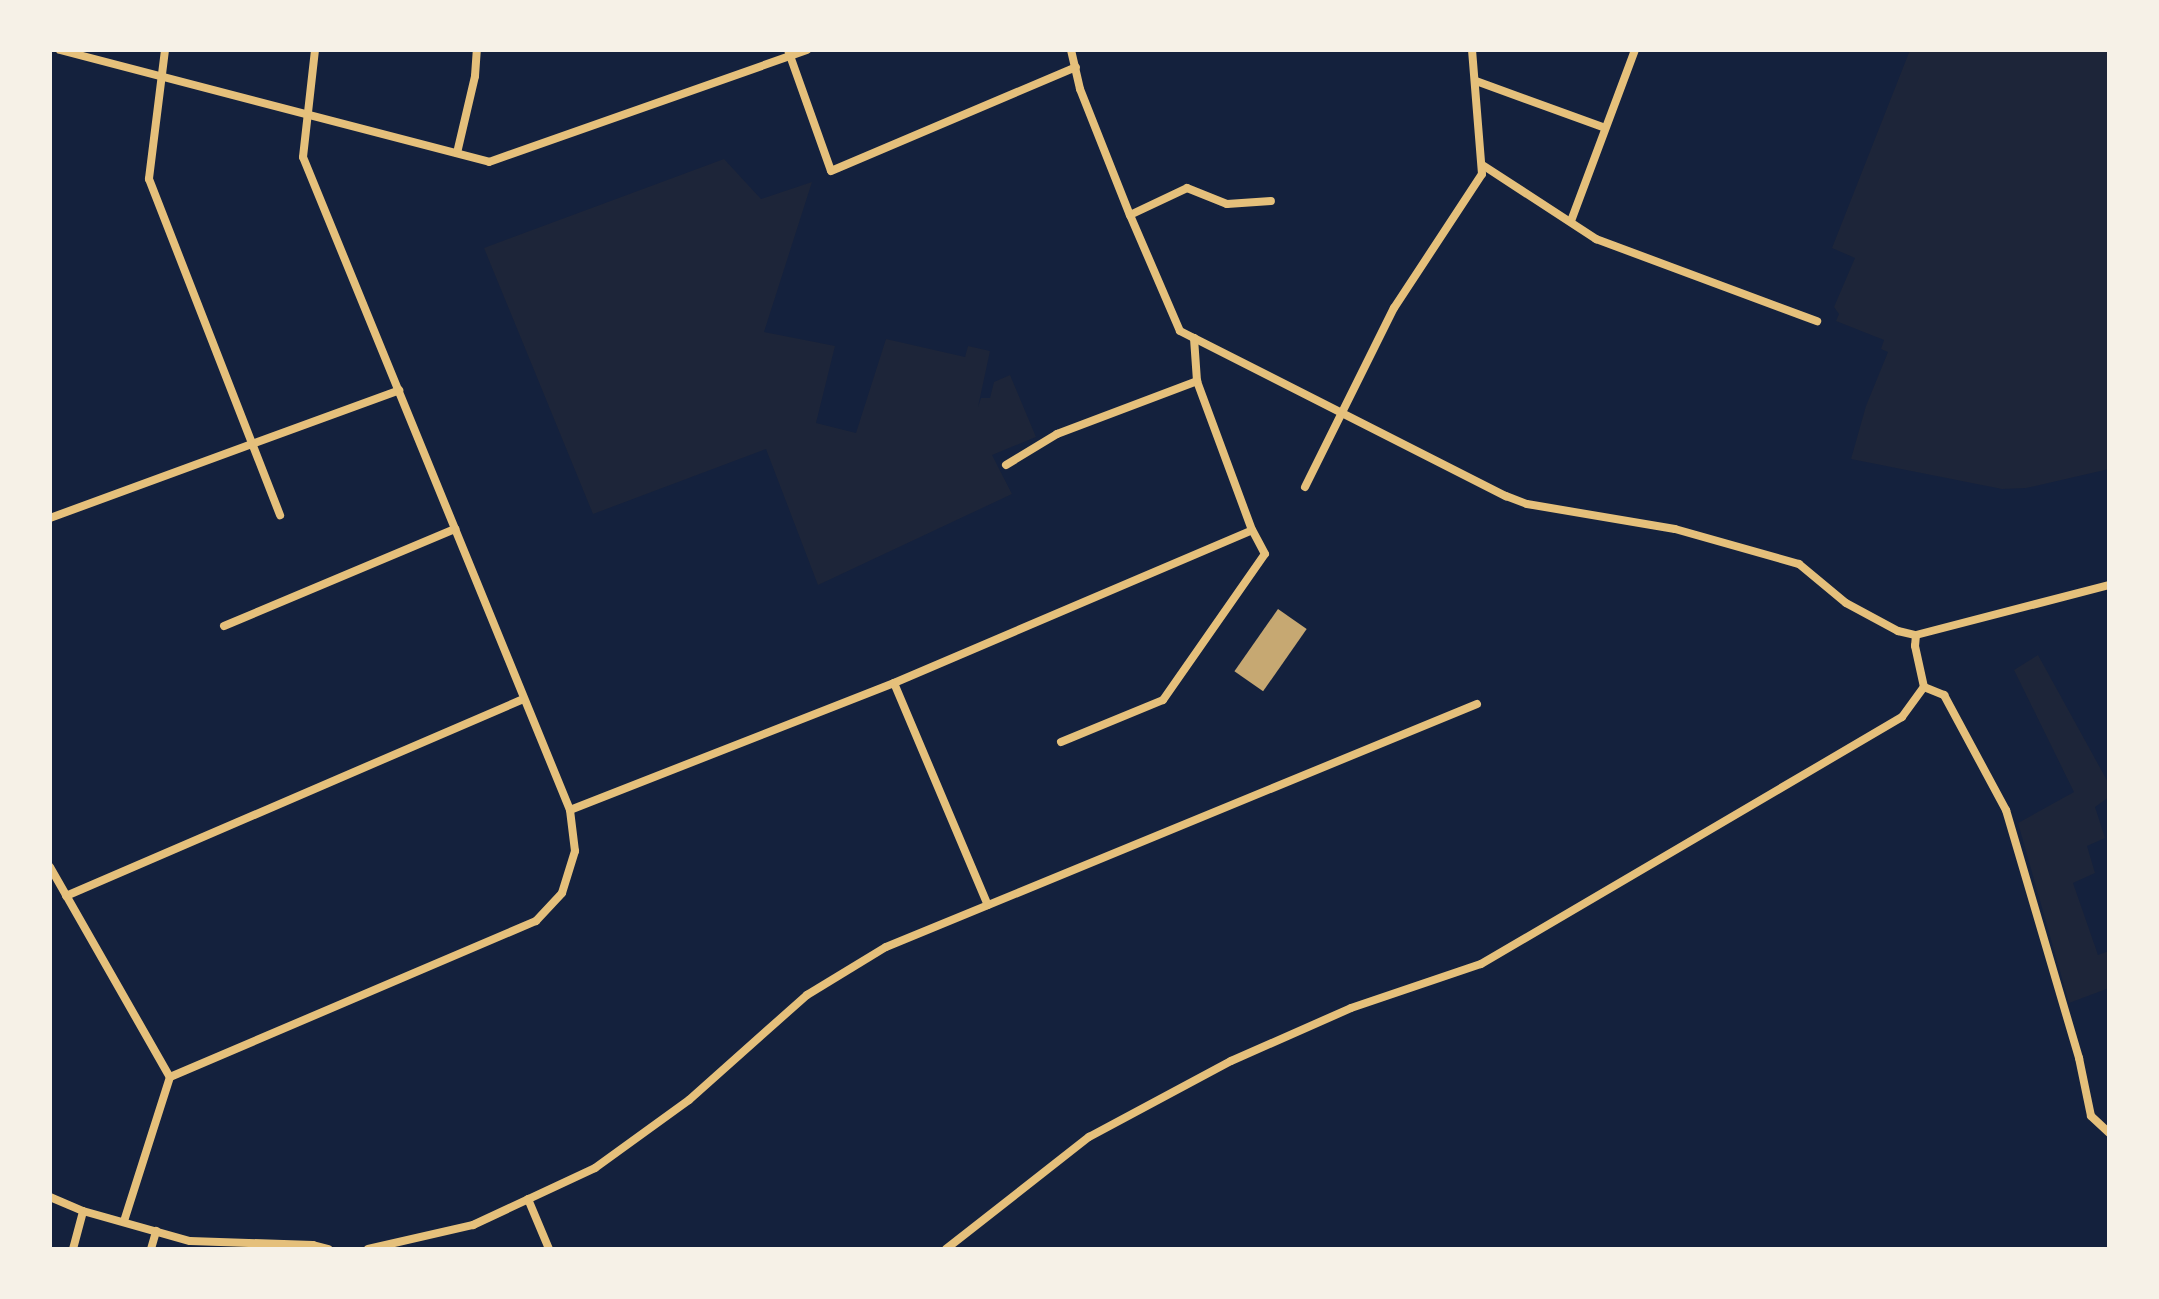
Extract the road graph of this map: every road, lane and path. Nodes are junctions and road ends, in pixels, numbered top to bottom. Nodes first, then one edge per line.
1 (60, 50) edge
2 (165, 50) edge
3 (315, 50) edge
4 (477, 50) edge
5 (807, 50) edge
6 (1071, 50) edge
7 (1472, 50) edge
8 (1635, 50) edge
9 (790, 54) edge
10 (1076, 67) junction
11 (162, 76) junction
12 (1476, 81) junction
13 (308, 114) junction
14 (1605, 128) junction
15 (457, 153) junction
16 (1484, 166) junction
17 (1271, 201) dead end
18 (1130, 215) junction
19 (1571, 221) junction
20 (1817, 321) dead end
21 (1194, 338) junction
22 (1197, 381) junction
23 (399, 390) junction
24 (1339, 413) junction
25 (250, 444) junction
26 (1006, 465) dead end
27 (1305, 487) dead end
28 (280, 515) dead end
29 (50, 518) edge
30 (455, 529) junction
31 (1252, 530) junction
32 (2109, 585) edge
33 (224, 626) dead end
34 (1916, 635) junction
35 (894, 683) junction
36 (1924, 687) junction
37 (523, 699) junction
38 (1477, 704) dead end
39 (1061, 742) dead end
40 (570, 810) junction
41 (50, 867) edge
42 (66, 896) junction
43 (988, 905) junction
44 (170, 1077) junction
45 (2109, 1133) edge
46 (50, 1197) edge
47 (528, 1199) junction
48 (83, 1211) junction
49 (124, 1221) junction
50 (156, 1231) junction
51 (73, 1249) edge
52 (151, 1249) edge
53 (328, 1249) edge
54 (368, 1249) edge
55 (549, 1249) edge
56 (946, 1249) edge

1 - 11 street
2 - 11 street
3 - 13 street
4 - 15 street
5 - 9 street
6 - 10 street
7 - 12 street
8 - 14 street
9 - 10 street
9 - 15 street
10 - 18 street
11 - 13 street
11 - 25 street
12 - 14 street
12 - 16 street
13 - 15 street
13 - 23 street
14 - 19 street
16 - 19 street
16 - 24 street
17 - 18 street
18 - 21 street
19 - 20 street
21 - 22 street
21 - 24 street
22 - 26 street
22 - 31 street
23 - 25 street
23 - 30 street
24 - 27 street
24 - 34 street
25 - 28 street
25 - 29 street
30 - 33 street
30 - 37 street
31 - 35 street
31 - 39 street
32 - 34 street
34 - 36 street
35 - 40 street
35 - 43 street
36 - 45 street
36 - 56 street
37 - 40 street
37 - 42 street
38 - 43 street
40 - 44 street
41 - 42 street
42 - 44 street
43 - 47 street
44 - 49 street
46 - 48 street
47 - 54 street
47 - 55 street
48 - 49 street
48 - 51 street
49 - 50 street
50 - 52 street
50 - 53 street

